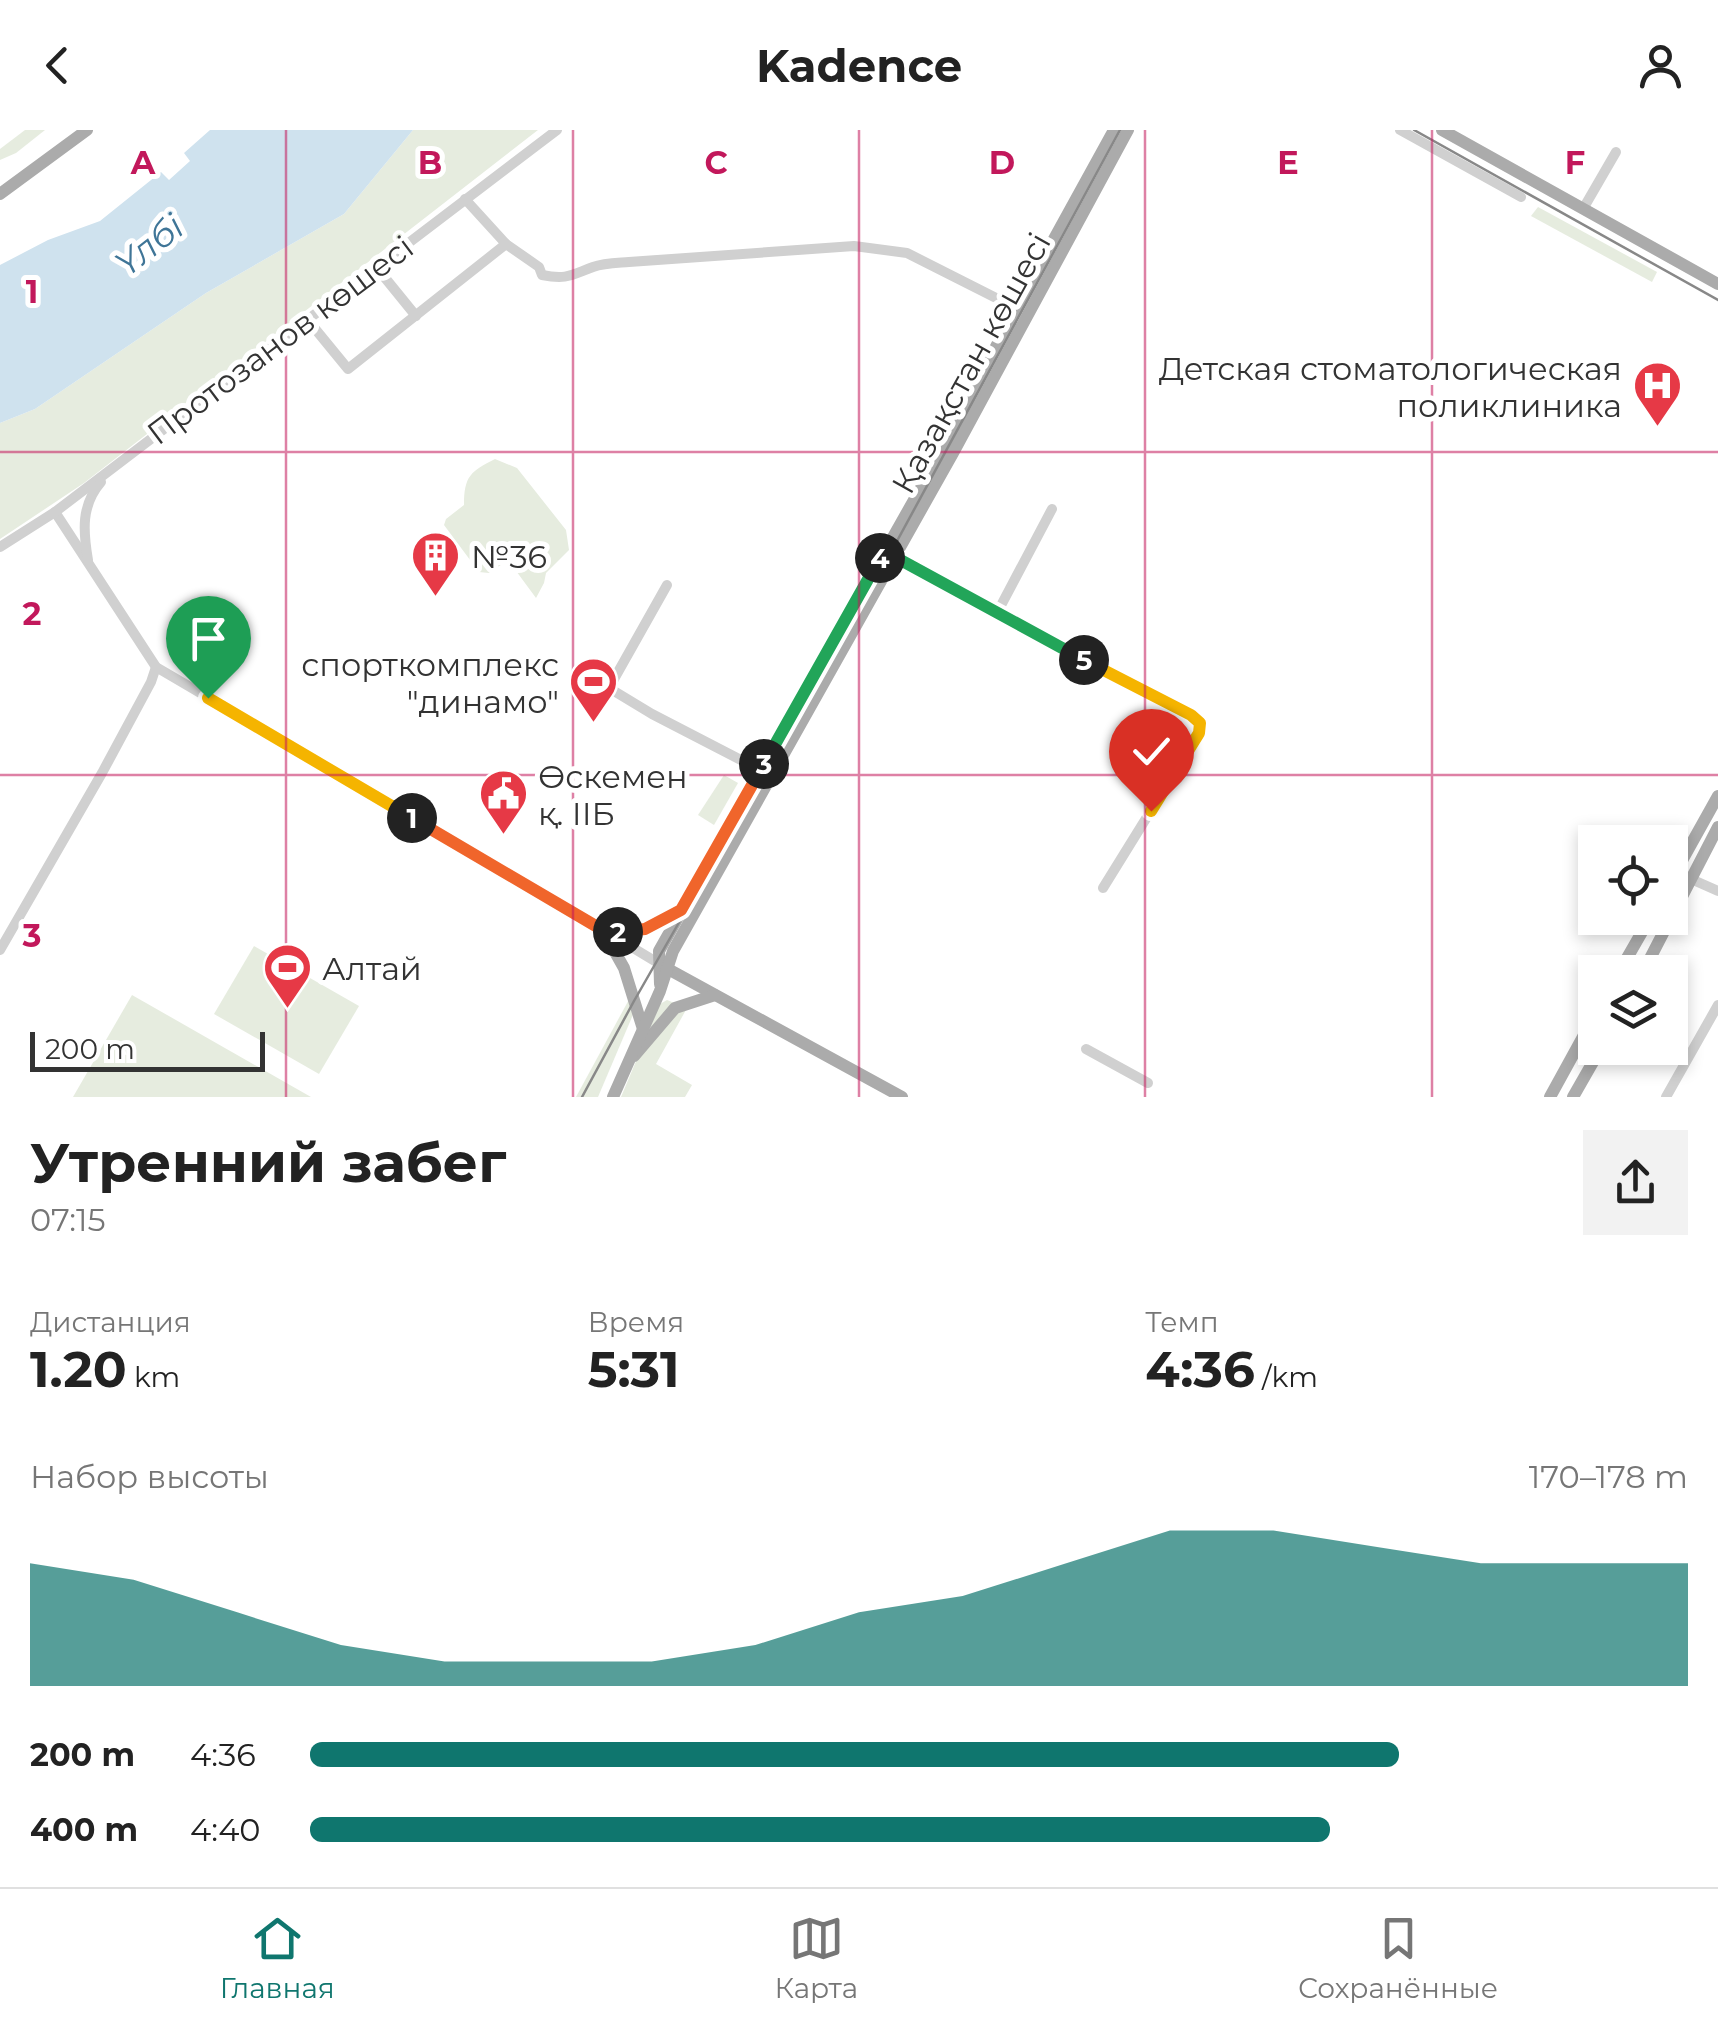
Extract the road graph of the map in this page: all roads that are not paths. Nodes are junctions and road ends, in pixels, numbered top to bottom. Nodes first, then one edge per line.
1 (87, 130) edge
2 (557, 130) edge
3 (1400, 130) edge
4 (1442, 130) edge
5 (1120, 132) edge
6 (1461, 135) edge
7 (1616, 152) dead end
8 (0, 194) edge
9 (1520, 197) dead end
10 (465, 199) junction
11 (1583, 209) junction
12 (506, 244) junction
13 (376, 268) junction
14 (1718, 284) edge
15 (1023, 311) junction
16 (416, 316) junction
17 (307, 318) junction
18 (112, 468) junction
19 (1052, 509) dead end
20 (55, 512) junction
21 (0, 547) edge
22 (890, 554) junction
23 (90, 566) junction
24 (666, 585) dead end
25 (997, 613) junction
26 (156, 667) junction
27 (767, 773) junction
28 (1718, 796) edge
29 (1716, 835) edge
30 (1688, 850) edge
31 (1691, 879) junction
32 (1103, 888) dead end
33 (1718, 891) edge
34 (681, 910) junction
35 (588, 920) junction
36 (606, 932) junction
37 (0, 950) edge
38 (1652, 955) edge
39 (664, 966) junction
40 (719, 998) junction
41 (1718, 1006) edge
42 (642, 1029) junction
43 (1578, 1047) edge
44 (1086, 1049) dead end
45 (629, 1061) junction
46 (1591, 1065) edge
47 (1565, 1071) junction
48 (1583, 1080) junction
49 (1148, 1083) dead end
50 (613, 1097) edge
51 (902, 1097) edge
52 (1550, 1097) edge
53 (1574, 1097) edge
54 (1666, 1097) edge

1 - 8 main road
2 - 10 street, Протозанов көшесі
3 - 9 street
4 - 6 main road
5 - 15 main road, Қазақстан көшесі
6 - 11 main road
7 - 11 street
10 - 12 street
10 - 13 street, Протозанов көшесі
11 - 14 main road
12 - 15 street
12 - 16 street
13 - 16 street
13 - 17 street, Протозанов көшесі
15 - 22 main road, Қазақстан көшесі
16 - 17 street
17 - 18 street, Протозанов көшесі
18 - 20 street, Протозанов көшесі
18 - 23 street
19 - 25 street
20 - 21 street, Протозанов көшесі
20 - 23 street
22 - 25 street
22 - 27 main road, Қазақстан көшесі
23 - 26 street
24 - 27 street
25 - 32 street
26 - 35 street
26 - 37 street
27 - 34 main road, Қазақстан көшесі
27 - 39 main road, Қазақстан көшесі
28 - 30 main road
29 - 31 main road
31 - 33 street
31 - 38 main road
34 - 36 main road
34 - 39 main road, Қазақстан көшесі
35 - 36 street
35 - 42 main road
36 - 39 street
39 - 40 main road
39 - 42 main road, Қазақстан көшесі
40 - 45 main road
40 - 51 main road
41 - 54 street
42 - 45 main road, Қазақстан көшесі
43 - 47 main road
44 - 49 street
45 - 50 main road, Қазақстан көшесі
46 - 48 main road
47 - 48 main road
47 - 52 main road
48 - 53 main road

